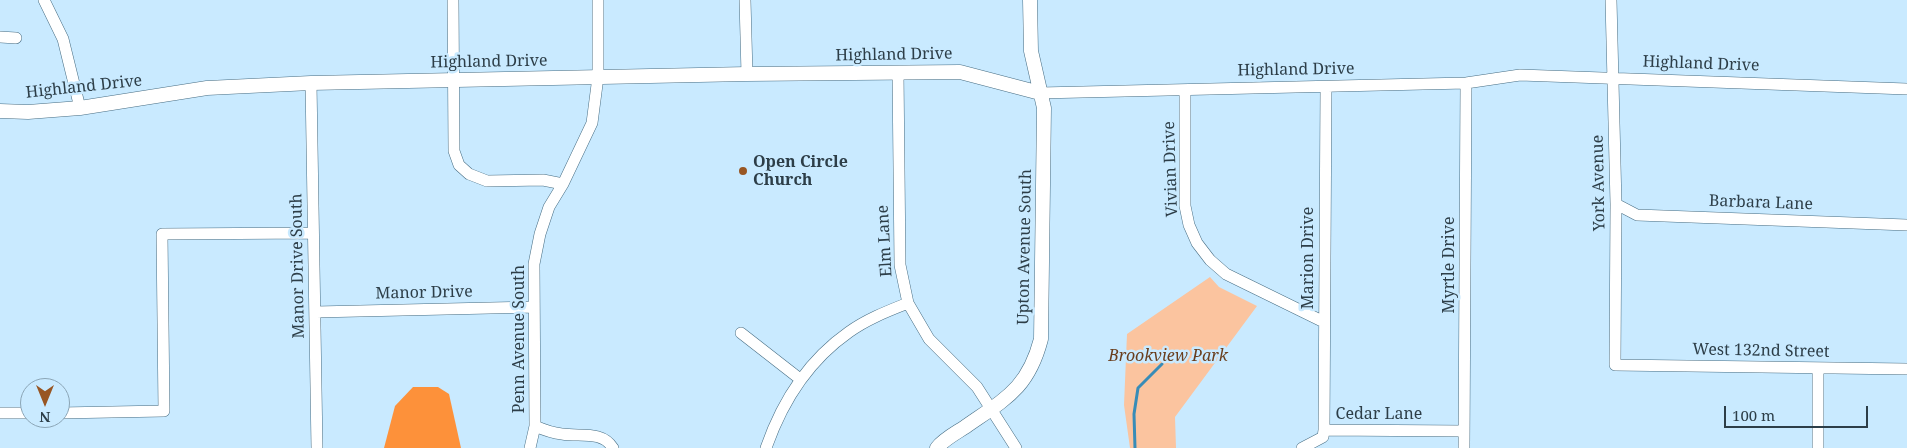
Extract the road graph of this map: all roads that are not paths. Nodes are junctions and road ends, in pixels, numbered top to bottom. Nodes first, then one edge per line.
1 (44, 0) edge
2 (453, 0) edge
3 (598, 0) edge
4 (745, 0) edge
5 (1030, 0) edge
6 (1611, 0) edge
7 (0, 37) edge
8 (16, 38) dead end
9 (898, 72) junction
10 (747, 74) junction
11 (598, 77) junction
12 (1613, 78) junction
13 (454, 80) junction
14 (312, 82) junction
15 (1466, 83) junction
16 (1326, 87) junction
17 (1907, 89) edge
18 (1185, 90) junction
19 (1040, 94) junction
20 (80, 108) junction
21 (0, 111) edge
22 (563, 184) junction
23 (1616, 204) junction
24 (1907, 225) edge
25 (313, 233) junction
26 (908, 303) junction
27 (534, 307) junction
28 (316, 312) junction
29 (1324, 322) junction
30 (741, 333) dead end
31 (1615, 365) joint
32 (1818, 368) junction
33 (1907, 369) edge
34 (800, 379) junction
35 (991, 408) junction
36 (0, 413) edge
37 (20, 413) edge
38 (70, 413) edge
39 (535, 426) junction
40 (1324, 430) junction
41 (1464, 431) junction
42 (317, 448) edge
43 (530, 448) edge
44 (612, 448) edge
45 (766, 448) edge
46 (937, 448) edge
47 (1016, 448) edge
48 (1302, 448) edge
49 (1464, 448) edge
50 (1818, 448) edge

1 - 20 street
2 - 13 street
3 - 11 street, Penn Avenue South
4 - 10 street
5 - 19 street, Upton Avenue South
6 - 12 street, York Avenue
7 - 8 street
9 - 10 street, Highland Drive
9 - 19 street, Highland Drive
9 - 26 street, Elm Lane
10 - 11 street, Highland Drive
11 - 13 street, Highland Drive
11 - 22 street, Penn Avenue South
12 - 15 street, Highland Drive
12 - 17 street, Highland Drive
12 - 23 street, York Avenue
13 - 14 street, Highland Drive
13 - 22 street
14 - 20 street, Highland Drive
14 - 25 street, Manor Drive South
15 - 16 street, Highland Drive
15 - 41 street, Myrtle Drive
16 - 18 street, Highland Drive
16 - 29 street, Marion Drive
18 - 19 street, Highland Drive
18 - 29 street, Vivian Drive
19 - 35 street, Upton Avenue South
20 - 21 street, Highland Drive
22 - 27 street, Penn Avenue South
23 - 24 street, Barbara Lane
23 - 31 street, York Avenue
25 - 28 street, Manor Drive South
25 - 38 street
26 - 34 street
26 - 35 street, Elm Lane
27 - 28 street, Manor Drive
27 - 39 street, Penn Avenue South
28 - 42 street, Manor Drive South
29 - 40 street, Marion Drive
30 - 34 street
31 - 32 street, West 132nd Street
32 - 33 street, West 132nd Street
32 - 50 street
34 - 45 street
35 - 46 street, Upton Avenue South
35 - 47 street, Elm Lane
36 - 37 street
39 - 43 street
39 - 44 street, Penn Avenue South
40 - 41 street, Cedar Lane
40 - 48 street, Cedar Lane
41 - 49 street, Myrtle Drive

